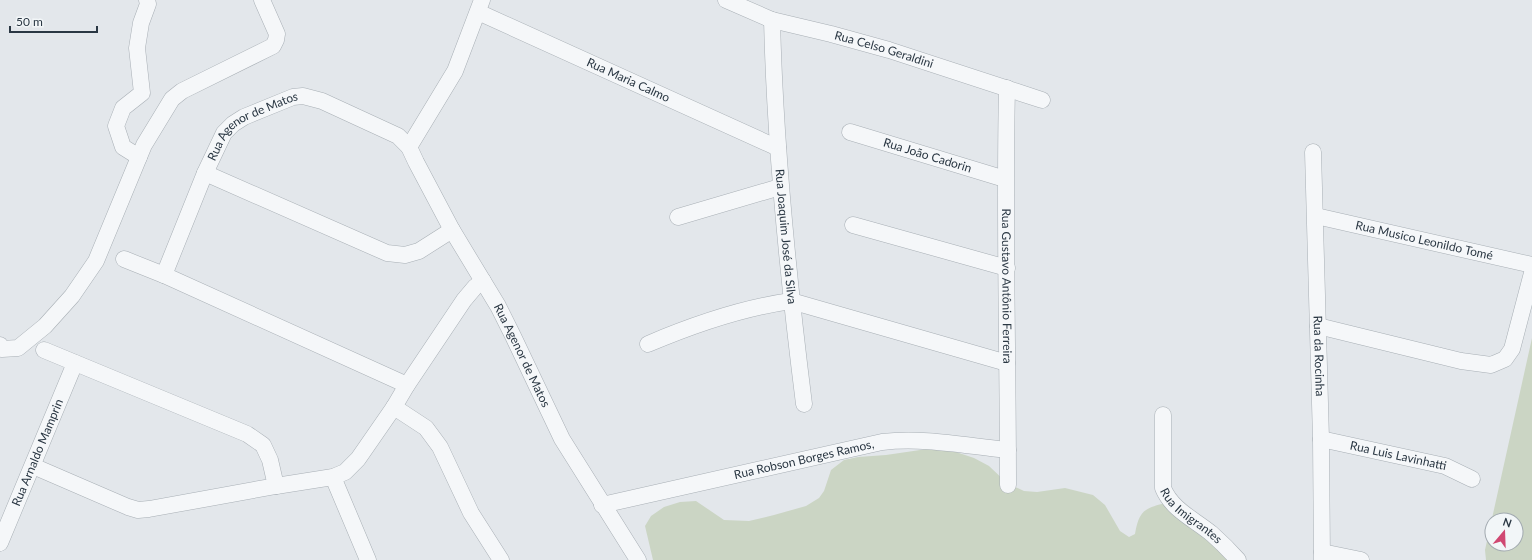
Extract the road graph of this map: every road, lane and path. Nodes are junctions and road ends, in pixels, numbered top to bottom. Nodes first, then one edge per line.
1 (147, 0) edge
2 (262, 0) edge
3 (726, 0) edge
4 (480, 6) edge
5 (772, 20) junction
6 (1007, 88) junction
7 (1042, 100) dead end
8 (850, 132) dead end
9 (409, 147) junction
10 (778, 148) junction
11 (1313, 152) dead end
12 (138, 157) junction
13 (204, 173) junction
14 (1005, 179) junction
15 (780, 188) junction
16 (1316, 216) junction
17 (678, 217) dead end
18 (853, 225) dead end
19 (452, 230) junction
20 (124, 259) dead end
21 (1532, 265) edge
22 (1007, 268) junction
23 (1532, 273) edge
24 (164, 275) junction
25 (483, 281) junction
26 (791, 301) junction
27 (1318, 326) junction
28 (648, 344) dead end
29 (0, 345) edge
30 (44, 350) dead end
31 (75, 363) junction
32 (1007, 363) junction
33 (406, 385) junction
34 (804, 404) dead end
35 (394, 407) junction
36 (1163, 414) dead end
37 (1321, 439) junction
38 (1008, 450) junction
39 (33, 466) junction
40 (333, 477) junction
41 (1472, 479) dead end
42 (1008, 485) dead end
43 (276, 486) junction
44 (602, 505) junction
45 (0, 542) edge
46 (1322, 556) edge
47 (368, 560) edge
48 (501, 560) edge
49 (638, 560) edge
50 (1238, 560) edge
51 (1362, 560) edge

1 - 12 street
2 - 12 street
3 - 5 street, Rua Celso Geraldini
4 - 9 street
4 - 10 street, Rua Maria Calmo
5 - 6 street, Rua Celso Geraldini
5 - 10 street, Rua Joaquim José da Silva
6 - 7 street, Rua Celso Geraldini
6 - 14 street, Rua Gustavo Antônio Ferreira
8 - 14 street, Rua João Cadorin
9 - 13 street, Rua Agenor de Matos
9 - 19 street, Rua Agenor de Matos
10 - 15 street, Rua Joaquim José da Silva
11 - 16 street, Rua da Rocinha
12 - 29 street
13 - 19 street
13 - 24 street, Rua Agenor de Matos
14 - 22 street, Rua Gustavo Antônio Ferreira
15 - 17 street
15 - 26 street, Rua Joaquim José da Silva
16 - 21 street, Rua Musico Leonildo Tomé
16 - 27 street, Rua da Rocinha
18 - 22 street
19 - 25 street, Rua Agenor de Matos
20 - 24 street
22 - 32 street, Rua Gustavo Antônio Ferreira
23 - 27 street
24 - 33 street
25 - 33 street
25 - 44 street, Rua Agenor de Matos
26 - 28 street
26 - 32 street, Rua Joaquim José da Silva
26 - 34 street
27 - 37 street, Rua da Rocinha
30 - 31 street
31 - 39 street, Rua Arnaldo Mamprin
31 - 43 street
32 - 38 street, Rua Gustavo Antônio Ferreira
33 - 35 street
35 - 40 street
35 - 48 street
36 - 50 street, Rua Imigrantes
37 - 41 street, Rua Luis Lavinhatti
37 - 46 street, Rua da Rocinha
38 - 42 street, Rua Gustavo Antônio Ferreira
38 - 44 street, Rua Robson Borges Ramos,
39 - 43 street
39 - 45 street, Rua Arnaldo Mamprin
40 - 43 street
40 - 47 street
44 - 49 street, Rua Agenor de Matos
46 - 51 street

